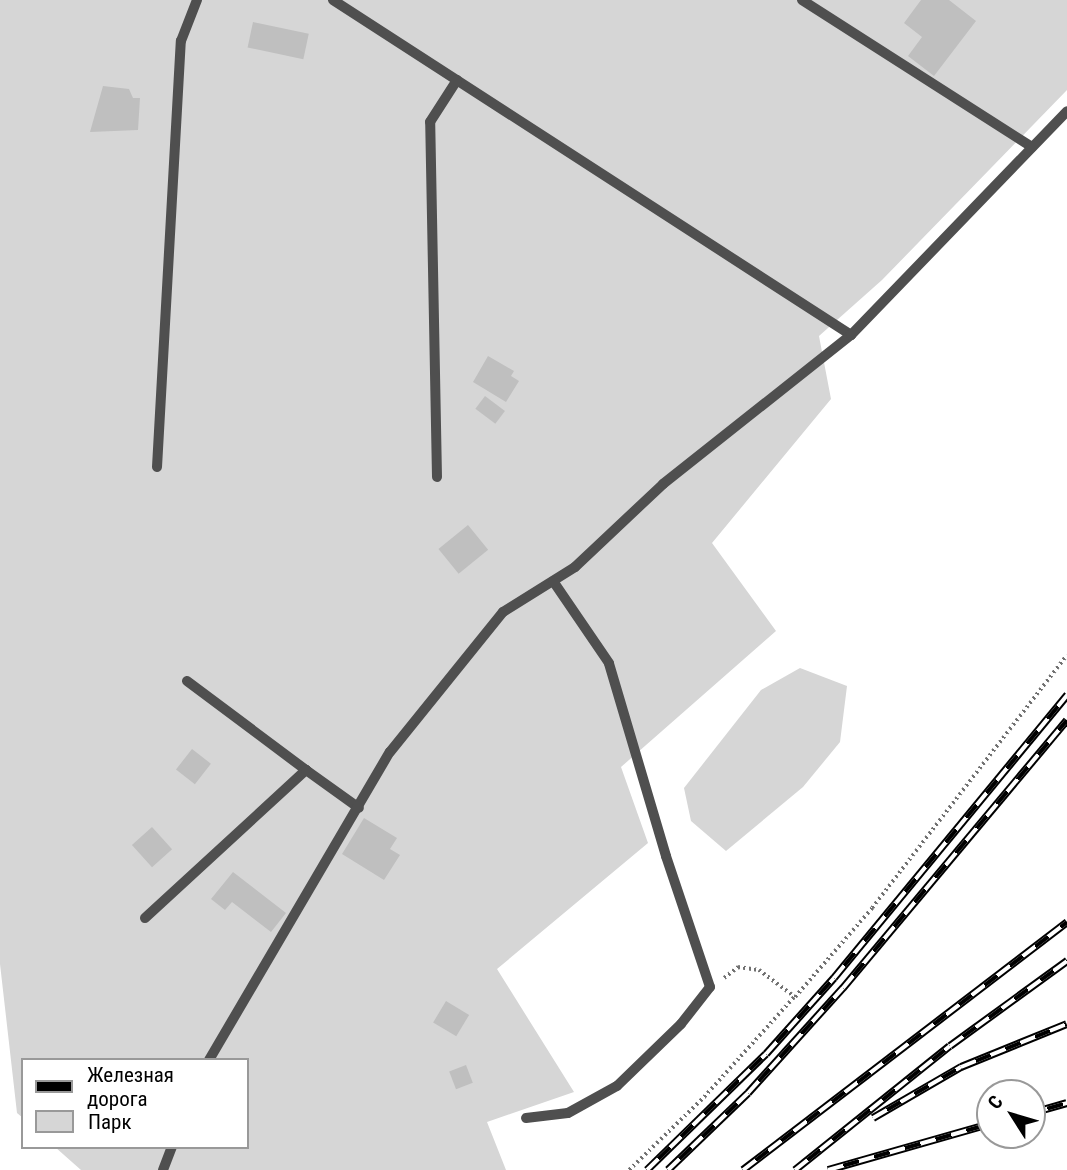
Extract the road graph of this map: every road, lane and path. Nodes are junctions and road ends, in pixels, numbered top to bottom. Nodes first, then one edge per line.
1 (197, 0) edge
2 (333, 0) edge
3 (802, 0) edge
4 (457, 80) junction
5 (1067, 111) edge
6 (1032, 147) junction
7 (851, 335) junction
8 (157, 467) dead end
9 (437, 477) dead end
10 (552, 581) junction
11 (1067, 655) edge
12 (187, 681) dead end
13 (306, 770) junction
14 (359, 808) junction
15 (145, 918) dead end
16 (710, 987) junction
17 (794, 997) junction
18 (210, 1058) edge
19 (526, 1118) dead end
20 (171, 1149) edge
21 (163, 1170) edge
22 (629, 1170) edge

1 - 8 lane
2 - 4 lane
3 - 6 lane
4 - 7 lane
4 - 9 lane
5 - 6 lane
6 - 7 lane
7 - 10 lane
10 - 14 lane
10 - 16 lane
11 - 17 path
12 - 13 lane
13 - 14 lane
13 - 15 lane
14 - 18 lane
16 - 17 path
16 - 19 lane
17 - 22 path
20 - 21 lane

